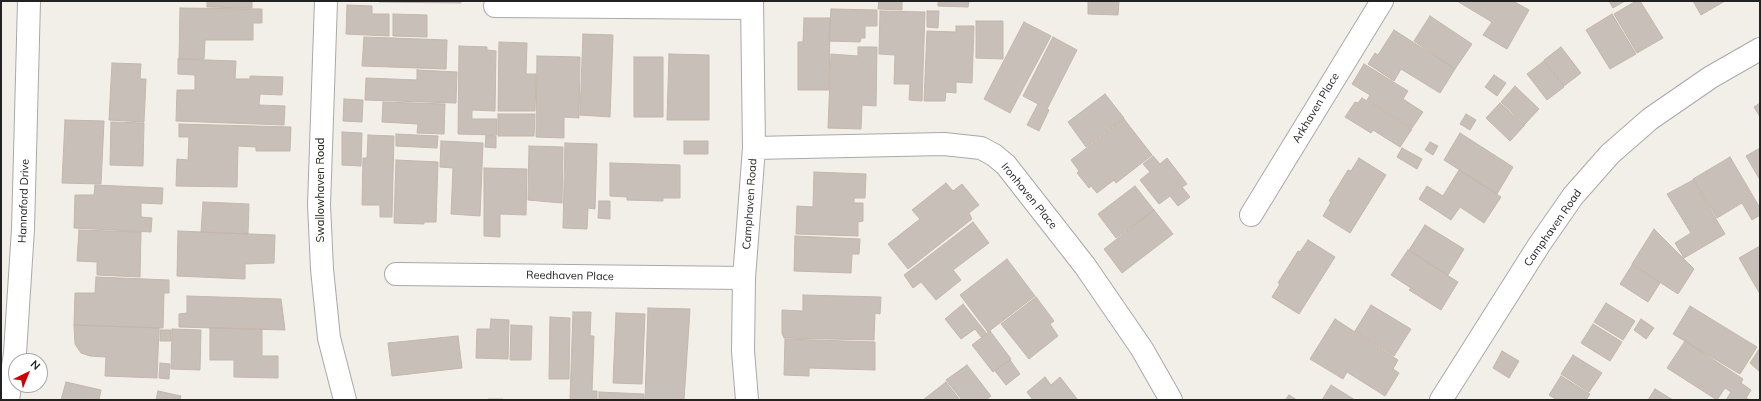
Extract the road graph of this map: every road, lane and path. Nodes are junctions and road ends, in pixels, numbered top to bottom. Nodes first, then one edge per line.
1 (29, 1) edge
2 (326, 1) edge
3 (1382, 1) edge
4 (581, 3) edge
5 (752, 4) edge
6 (495, 6) dead end
7 (1760, 49) edge
8 (754, 148) junction
9 (1251, 216) dead end
10 (396, 274) dead end
11 (744, 278) junction
12 (8, 400) edge
13 (345, 400) edge
14 (747, 400) edge
15 (1171, 400) edge
16 (1442, 400) edge

1 - 12 street, Hannaford Drive
2 - 13 street, Swallowhaven Road
3 - 9 street, Arkhaven Place
4 - 5 street, Camphaven Road
4 - 6 street, Camphaven Road
5 - 8 street, Camphaven Road
7 - 16 street, Camphaven Road
8 - 11 street, Camphaven Road
8 - 15 street, Ironhaven Place
10 - 11 street, Reedhaven Place
11 - 14 street, Camphaven Road

